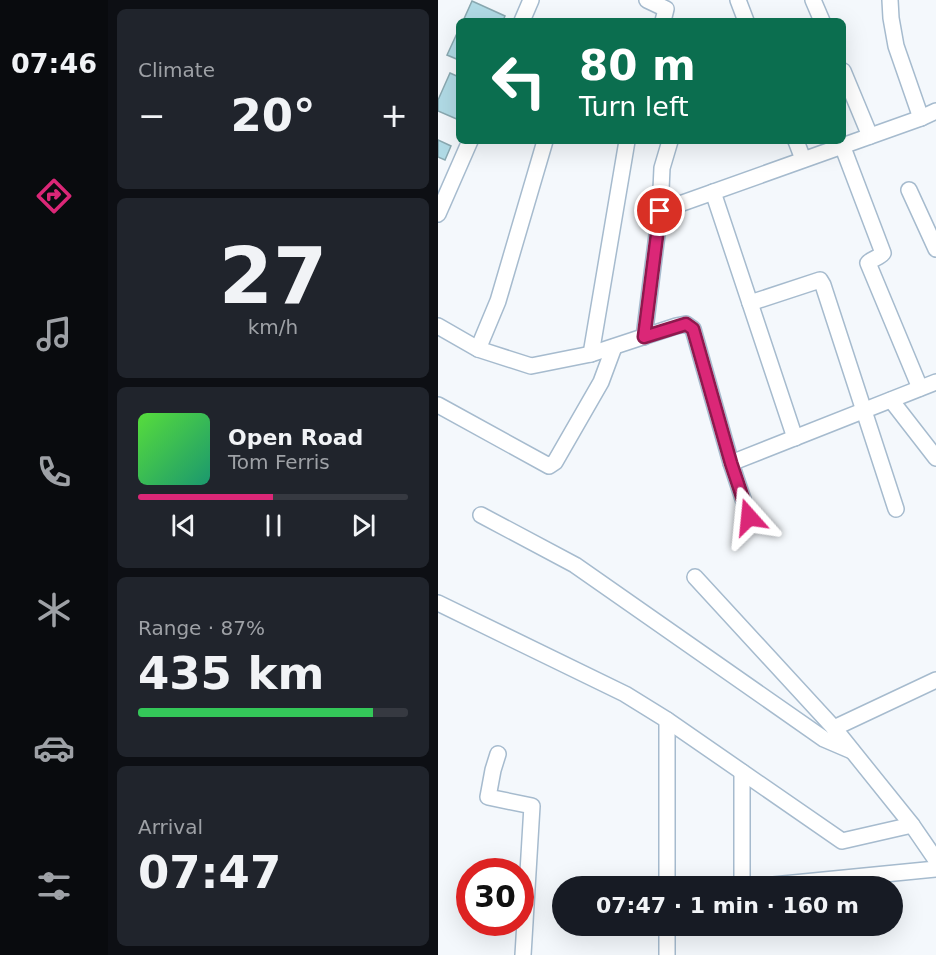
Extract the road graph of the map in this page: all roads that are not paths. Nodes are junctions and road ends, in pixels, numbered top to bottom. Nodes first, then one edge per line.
1 (531, 0) edge
2 (647, 0) edge
3 (738, 0) edge
4 (813, 0) edge
5 (890, 0) edge
6 (523, 18) edge
7 (664, 18) edge
8 (745, 18) edge
9 (821, 18) edge
10 (846, 78) edge
11 (936, 111) edge
12 (921, 118) junction
13 (870, 136) junction
14 (469, 144) edge
15 (544, 144) edge
16 (626, 144) edge
17 (669, 144) edge
18 (797, 144) edge
19 (845, 144) edge
20 (846, 144) edge
21 (842, 145) junction
22 (803, 159) junction
23 (909, 190) dead end
24 (713, 192) junction
25 (660, 211) junction
26 (438, 214) edge
27 (936, 249) edge
28 (750, 303) junction
29 (438, 326) edge
30 (644, 337) junction
31 (614, 347) junction
32 (478, 349) junction
33 (591, 354) junction
34 (936, 382) edge
35 (920, 388) junction
36 (891, 400) junction
37 (438, 405) edge
38 (865, 410) junction
39 (795, 438) junction
40 (936, 458) edge
41 (731, 463) junction
42 (896, 509) dead end
43 (481, 515) dead end
44 (749, 517) dead end
45 (695, 577) dead end
46 (438, 603) edge
47 (936, 680) edge
48 (667, 720) junction
49 (834, 728) junction
50 (852, 751) junction
51 (498, 754) dead end
52 (742, 772) junction
53 (912, 825) junction
54 (936, 860) edge
55 (936, 869) edge
56 (667, 876) edge
57 (742, 876) edge
58 (865, 876) edge
59 (667, 936) edge
60 (523, 955) edge
61 (667, 955) edge

1 - 6 street
2 - 7 street
3 - 8 street
4 - 9 street
5 - 12 street
10 - 13 street
11 - 12 street
12 - 13 street
13 - 20 street
14 - 26 street
15 - 32 street
16 - 33 street
17 - 25 street
18 - 22 street
19 - 21 street
21 - 22 street
21 - 35 street
22 - 24 street
23 - 27 street
24 - 25 street
24 - 28 street
25 - 30 street
28 - 38 street
28 - 39 street
29 - 32 street
30 - 31 street
30 - 41 street
31 - 33 street
31 - 37 street
32 - 33 street
34 - 35 street
35 - 36 street
36 - 38 street
36 - 40 street
38 - 39 street
38 - 42 street
39 - 41 street
41 - 44 street
43 - 50 street
45 - 49 street
46 - 48 street
47 - 49 street
48 - 52 street
48 - 56 street
49 - 50 street
50 - 53 street
51 - 60 street
52 - 53 street
52 - 57 street
53 - 54 street
55 - 58 street
59 - 61 street

